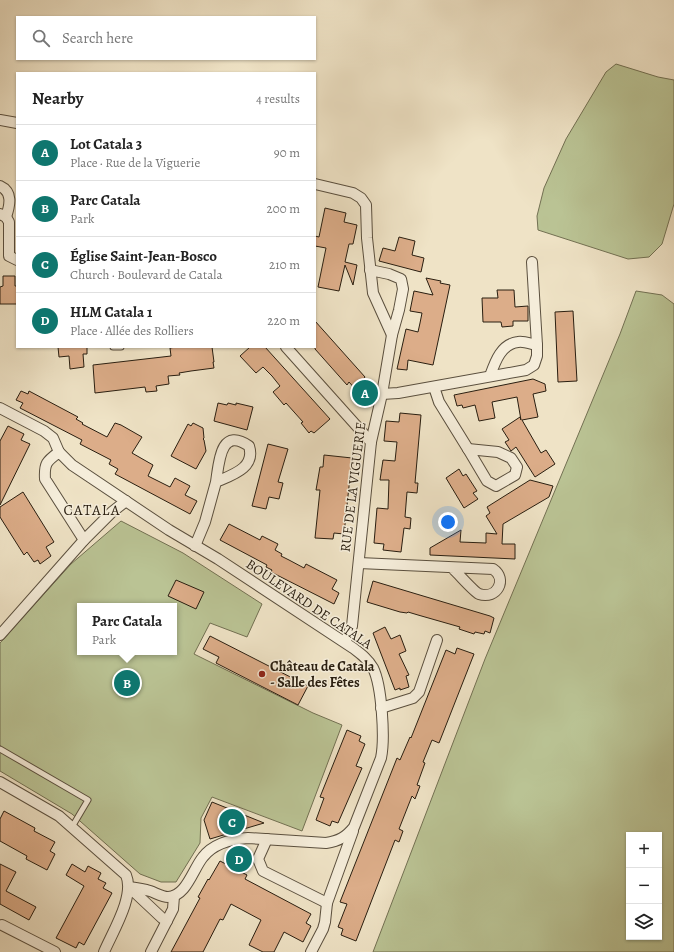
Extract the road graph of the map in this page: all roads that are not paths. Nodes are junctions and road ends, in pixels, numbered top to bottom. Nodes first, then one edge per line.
1 (0, 120) edge
2 (16, 123) edge
3 (316, 184) edge
4 (0, 186) edge
5 (3, 215) edge
6 (9, 258) edge
7 (532, 262) dead end
8 (370, 270) junction
9 (392, 335) junction
10 (537, 345) junction
11 (287, 348) edge
12 (490, 376) junction
13 (434, 387) junction
14 (382, 394) junction
15 (0, 408) edge
16 (371, 442) junction
17 (468, 449) junction
18 (59, 452) junction
19 (216, 482) dead end
20 (126, 501) junction
21 (84, 540) junction
22 (195, 546) junction
23 (359, 564) junction
24 (452, 568) dead end
25 (0, 635) edge
26 (437, 640) dead end
27 (345, 642) junction
28 (381, 708) junction
29 (0, 749) edge
30 (0, 782) edge
31 (72, 827) junction
32 (354, 827) junction
33 (267, 839) junction
34 (129, 887) junction
35 (174, 896) junction
36 (327, 903) junction
37 (167, 921) junction
38 (1, 925) edge
39 (55, 952) edge
40 (104, 952) edge
41 (150, 952) edge
42 (311, 952) edge

1 - 2 street
3 - 8 street
4 - 5 street
5 - 6 street
7 - 10 street
8 - 9 street
8 - 9 street, RUE DE LA VIGUERIE
9 - 14 street, RUE DE LA VIGUERIE
10 - 12 street
10 - 12 street
11 - 16 street
12 - 13 street
13 - 14 street
13 - 17 street
14 - 16 street, RUE DE LA VIGUERIE
15 - 18 street, BOULEVARD DE CATALA
16 - 23 street, RUE DE LA VIGUERIE
17 - 17 street
18 - 20 street, BOULEVARD DE CATALA
18 - 21 street
19 - 22 street
20 - 21 street
20 - 22 street, BOULEVARD DE CATALA
21 - 25 street
22 - 27 street, BOULEVARD DE CATALA
23 - 24 street
23 - 27 street, RUE DE LA VIGUERIE
26 - 28 street
27 - 28 street, BOULEVARD DE CATALA
28 - 32 street, BOULEVARD DE CATALA
29 - 31 lane
30 - 31 street
31 - 34 street
32 - 33 street, BOULEVARD DE CATALA
32 - 36 street
33 - 35 street, BOULEVARD DE CATALA
33 - 36 street
34 - 35 street
34 - 37 street
34 - 40 street
35 - 37 street
36 - 42 street
37 - 41 street
38 - 39 street

